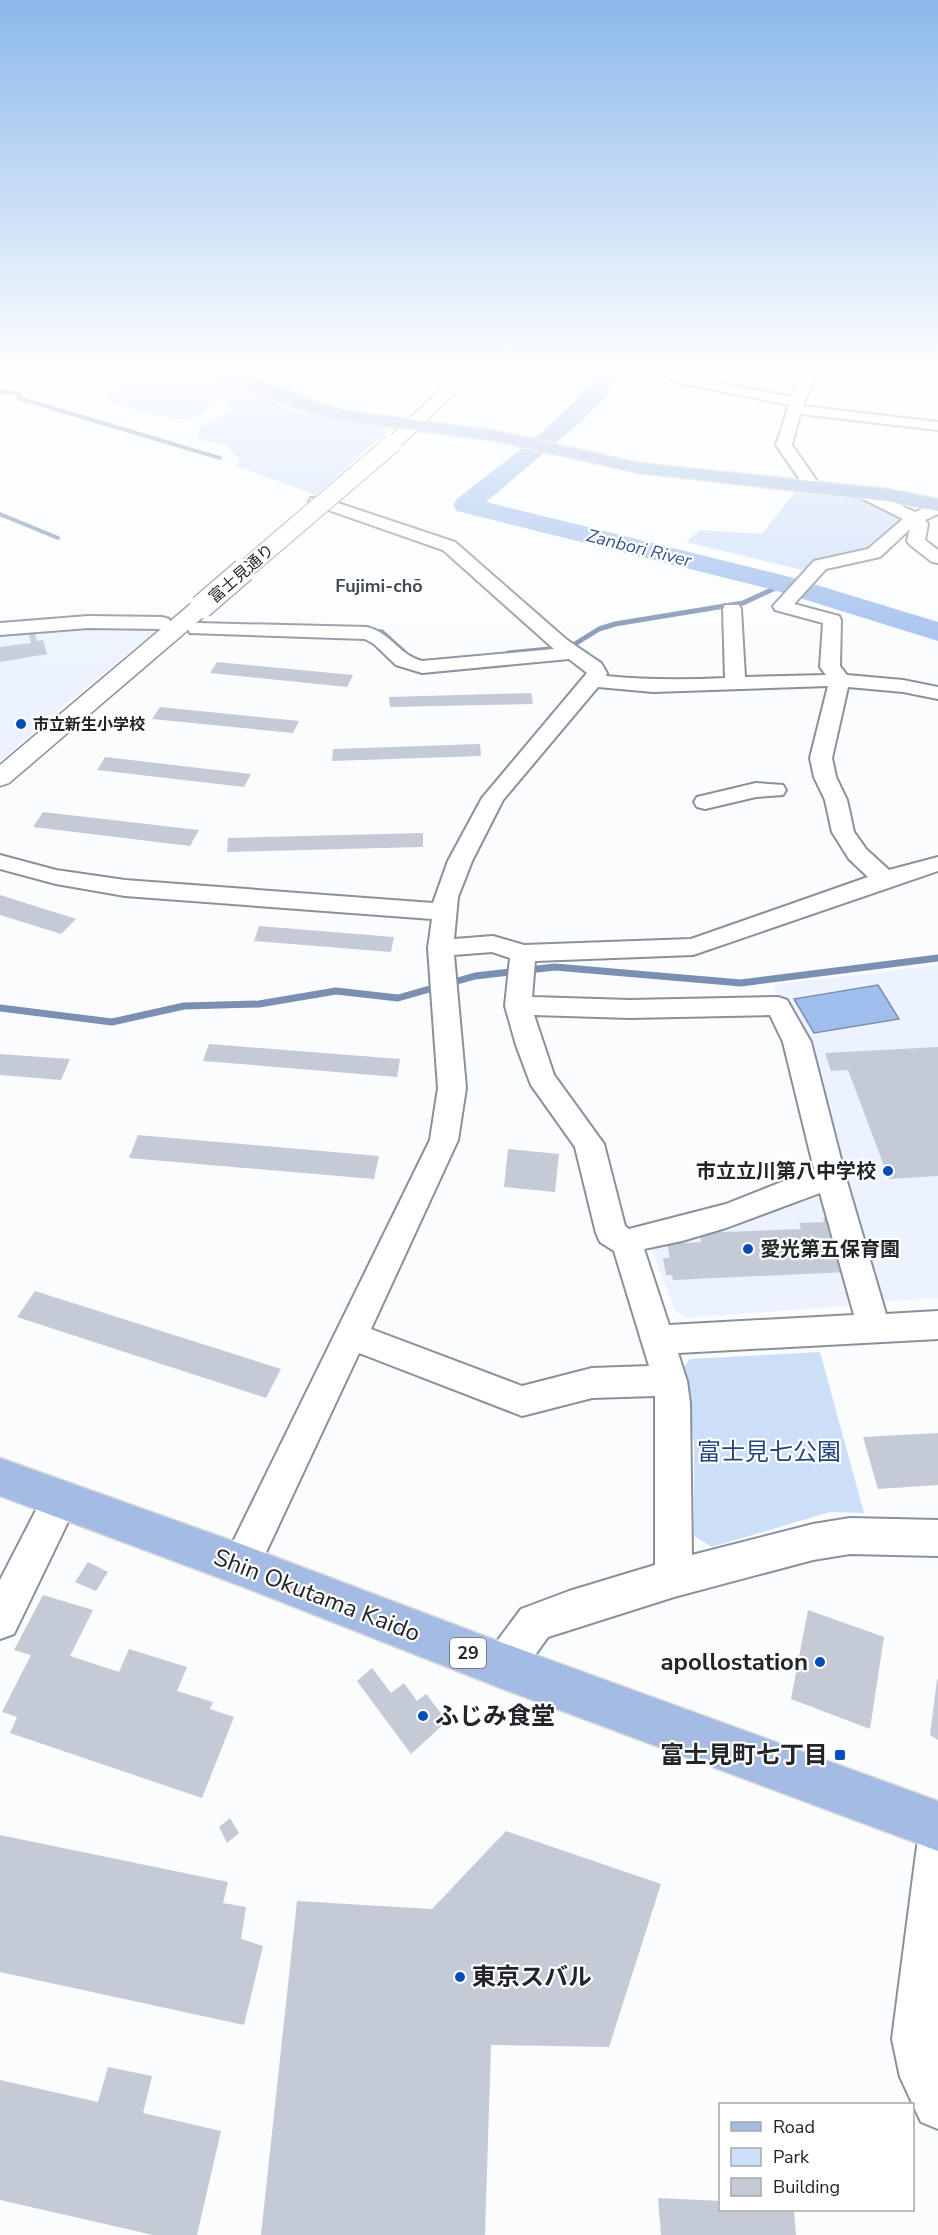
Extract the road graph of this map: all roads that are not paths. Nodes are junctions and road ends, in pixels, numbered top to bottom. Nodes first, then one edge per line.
1 (365, 468) edge
2 (642, 468) edge
3 (800, 468) edge
4 (813, 487) junction
5 (861, 492) junction
6 (316, 501) dead end
7 (938, 507) edge
8 (915, 519) junction
9 (938, 558) edge
10 (732, 609) dead end
11 (199, 618) junction
12 (162, 623) dead end
13 (0, 629) edge
14 (565, 648) junction
15 (840, 679) junction
16 (593, 681) junction
17 (735, 684) junction
18 (938, 693) edge
19 (0, 778) edge
20 (775, 790) dead end
21 (705, 802) dead end
22 (0, 862) edge
23 (938, 864) edge
24 (885, 880) junction
25 (442, 912) junction
26 (441, 948) junction
27 (520, 975) junction
28 (830, 1174) junction
29 (627, 1243) junction
30 (938, 1325) edge
31 (874, 1329) junction
32 (352, 1336) junction
33 (659, 1340) junction
34 (670, 1381) junction
35 (0, 1477) edge
36 (61, 1499) junction
37 (938, 1538) edge
38 (241, 1565) junction
39 (675, 1578) junction
40 (0, 1620) edge
41 (502, 1666) junction
42 (938, 1826) edge
43 (938, 1846) edge
44 (938, 2105) edge

1 - 11 street, 富士見通り, bridge
2 - 4 main road
3 - 4 street
4 - 5 main road
5 - 7 main road
5 - 8 street
6 - 14 street
7 - 8 street
8 - 9 street
8 - 15 street
10 - 17 street
11 - 14 street
11 - 19 street, 富士見通り
12 - 13 street
14 - 16 street
15 - 17 street
15 - 18 street
15 - 24 street
16 - 17 street
16 - 25 street
20 - 21 street
22 - 25 street
23 - 24 street
24 - 27 street
25 - 26 street
26 - 27 street
26 - 32 street
27 - 28 street
27 - 29 street
28 - 29 street
28 - 31 street
29 - 33 street
30 - 31 street
31 - 33 street
32 - 34 street
32 - 38 street
33 - 34 street
34 - 39 street
35 - 36 main road, Shin Okutama Kaido / 29
36 - 38 main road, Shin Okutama Kaido / 29
36 - 40 street
37 - 39 street
38 - 41 main road, Shin Okutama Kaido / 29
39 - 41 street
41 - 42 main road, Shin Okutama Kaido / 29
43 - 44 street

